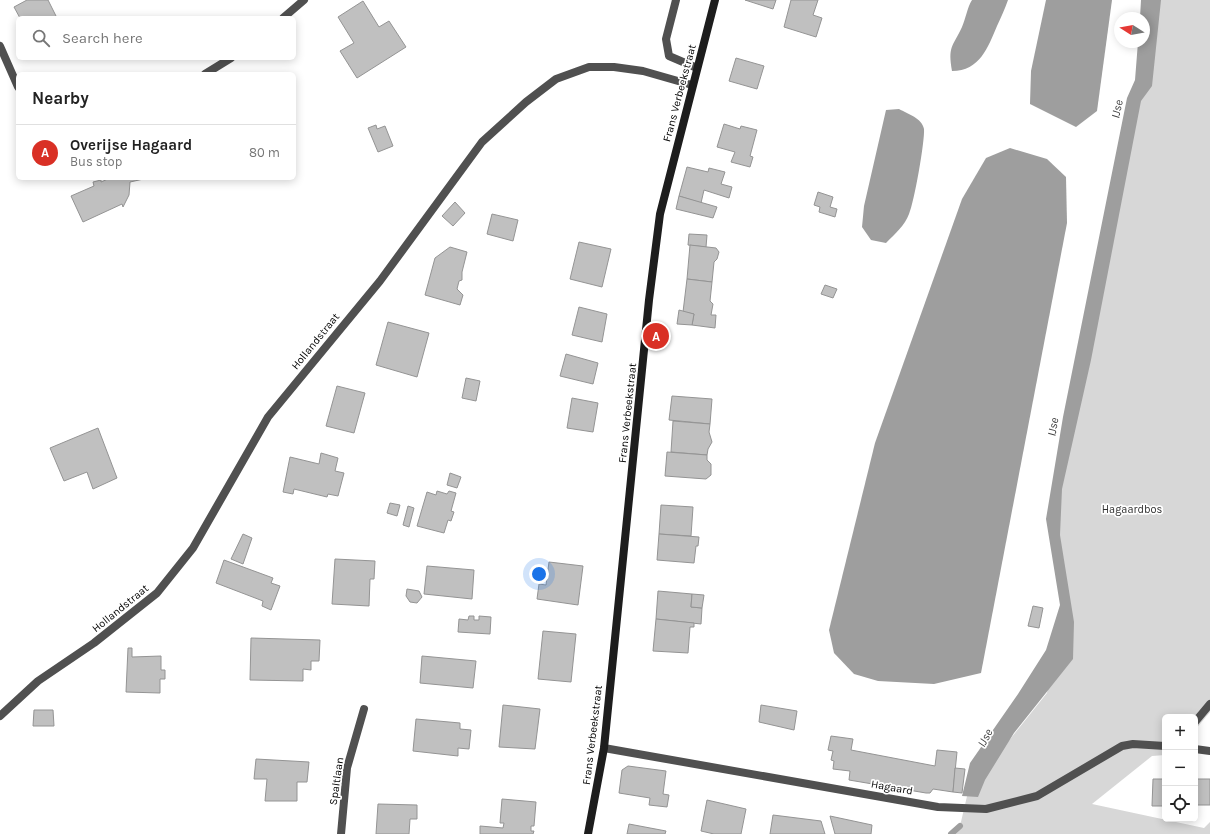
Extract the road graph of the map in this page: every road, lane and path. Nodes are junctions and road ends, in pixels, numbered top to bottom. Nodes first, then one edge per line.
1 (304, 0) edge
2 (676, 0) edge
3 (715, 0) edge
4 (284, 16) edge
5 (0, 46) edge
6 (228, 60) edge
7 (697, 68) junction
8 (208, 72) edge
9 (16, 82) edge
10 (692, 85) junction
11 (1210, 704) edge
12 (364, 709) dead end
13 (0, 716) edge
14 (1198, 718) edge
15 (1162, 746) edge
16 (604, 748) junction
17 (1198, 749) edge
18 (1210, 751) edge
19 (341, 834) edge
20 (588, 834) edge

1 - 4 street
2 - 7 street
3 - 7 main road, Frans Verbeekstraat
5 - 9 street
6 - 8 street
7 - 10 main road, Frans Verbeekstraat
10 - 13 street, Hollandstraat
10 - 16 main road, Frans Verbeekstraat
11 - 14 street
12 - 19 street, Spaltlaan
15 - 16 street, Hagaard
16 - 20 main road, Frans Verbeekstraat
17 - 18 street

